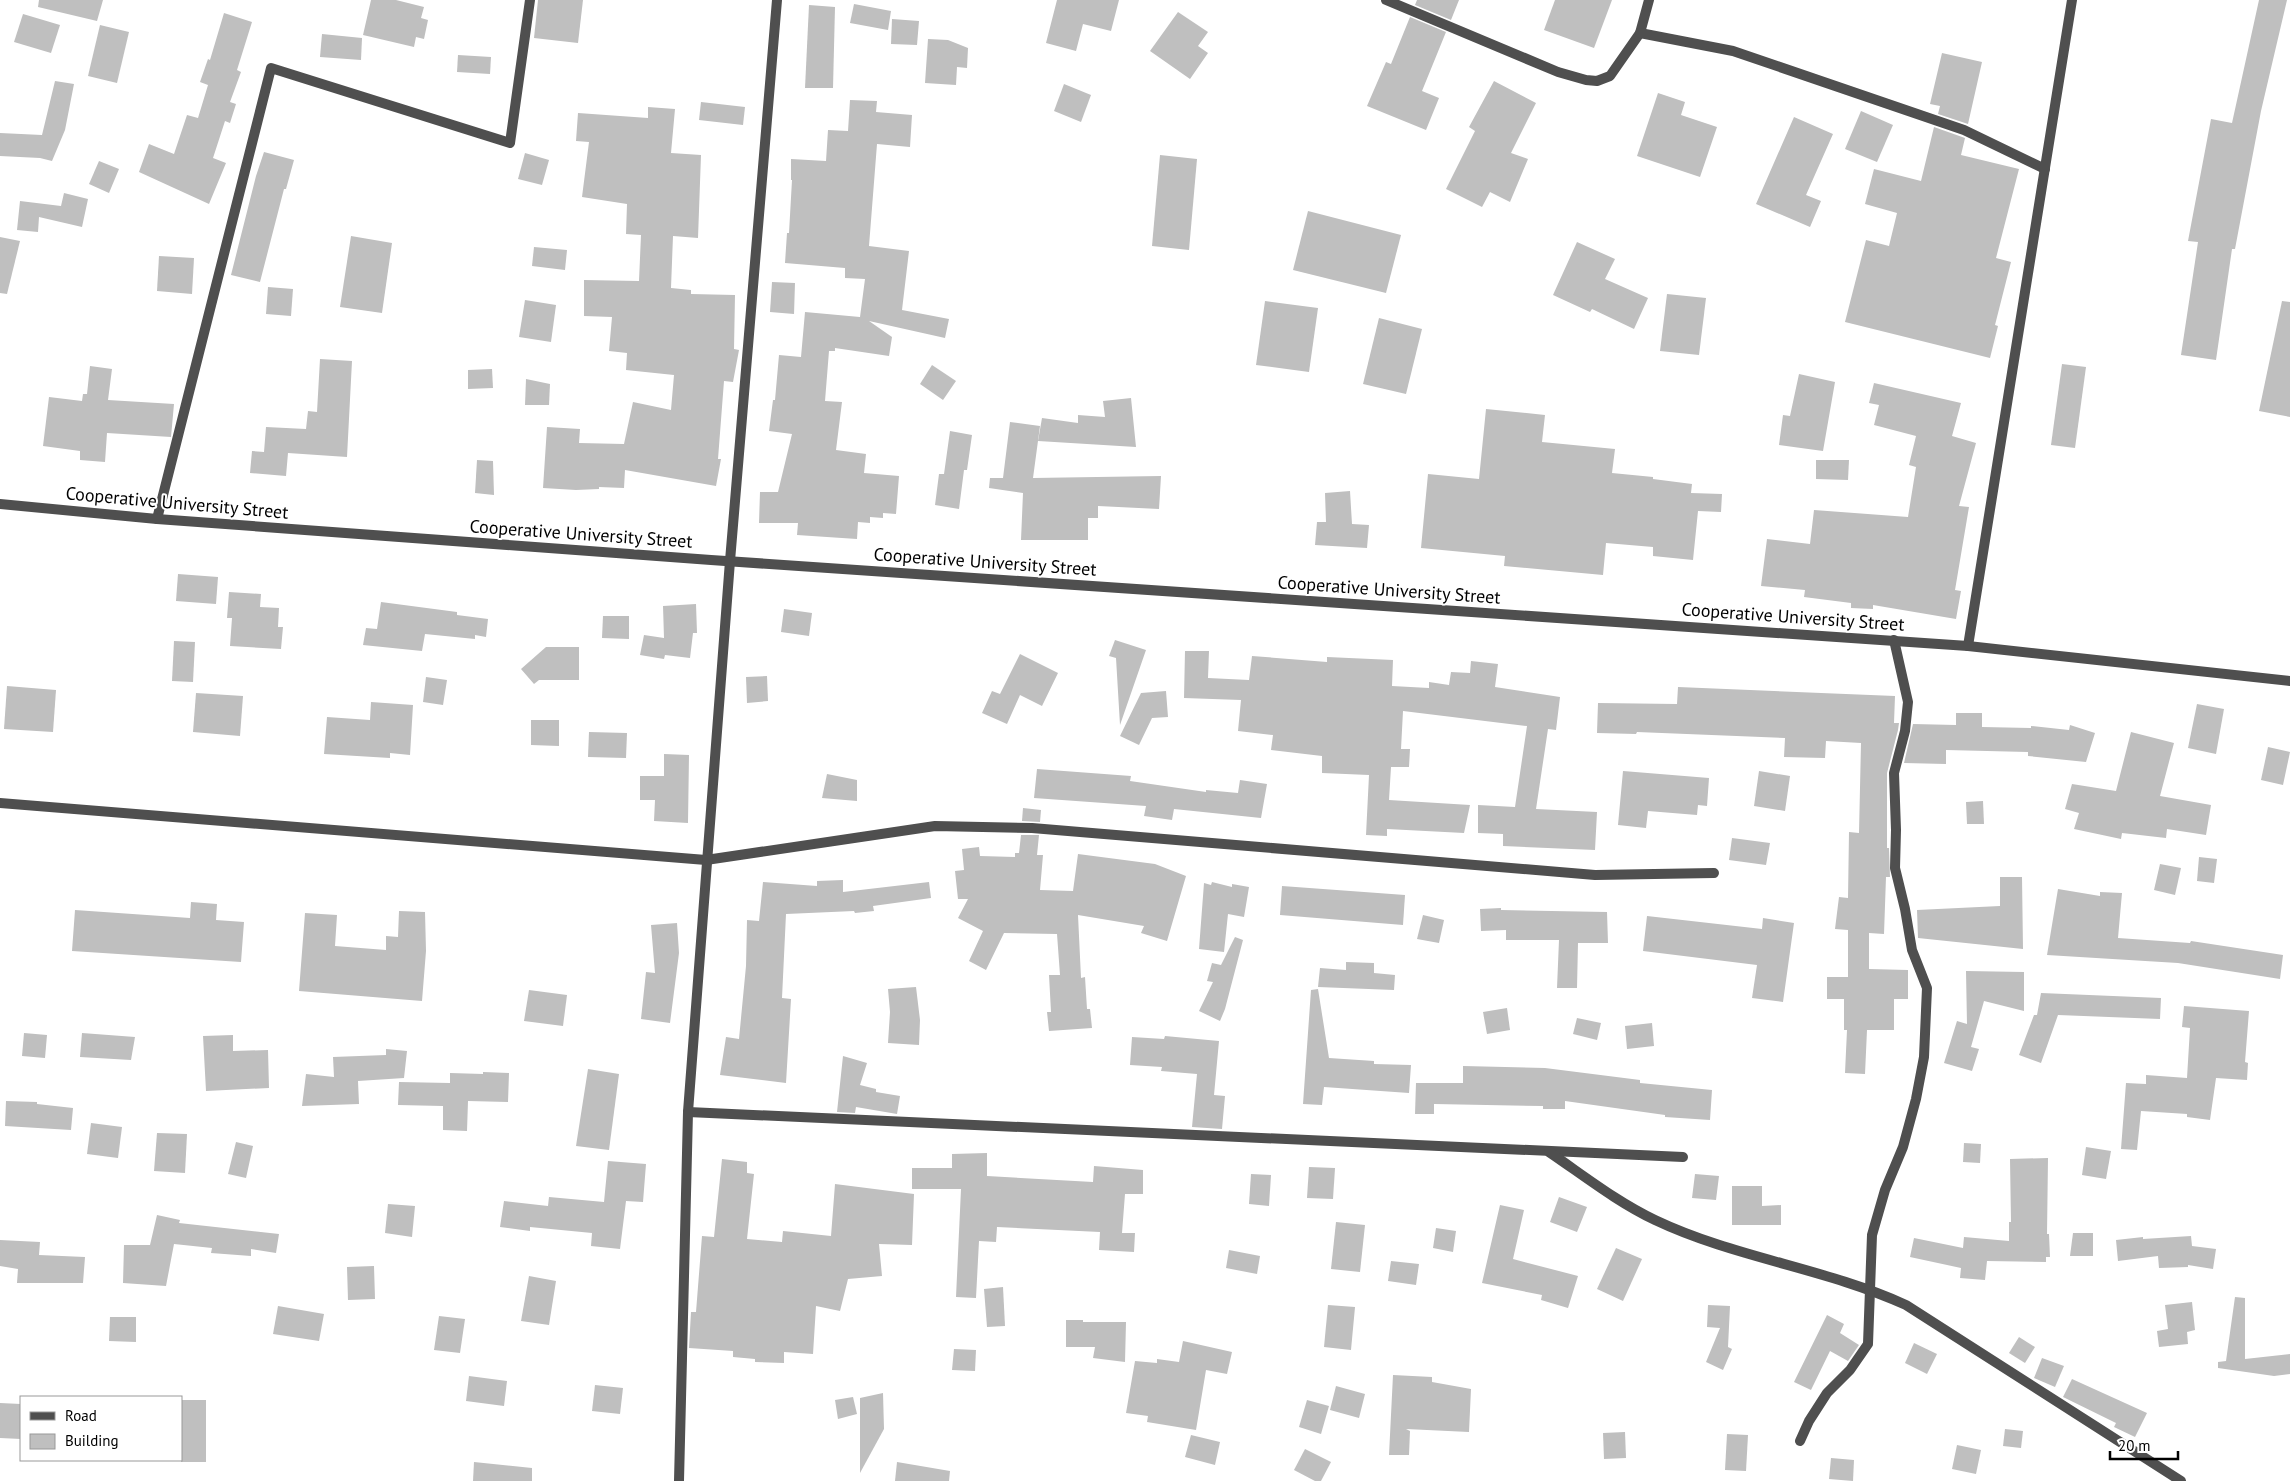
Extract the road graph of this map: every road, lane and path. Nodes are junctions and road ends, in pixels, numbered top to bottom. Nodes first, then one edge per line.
1 (530, 0) edge
2 (777, 0) edge
3 (1386, 0) edge
4 (1649, 0) edge
5 (2072, 0) edge
6 (1640, 33) junction
7 (2045, 169) junction
8 (0, 504) edge
9 (157, 519) junction
10 (730, 561) junction
11 (1894, 640) junction
12 (1968, 646) junction
13 (2290, 681) edge
14 (0, 803) edge
15 (706, 860) junction
16 (1714, 873) dead end
17 (688, 1112) junction
18 (1548, 1151) junction
19 (1683, 1157) dead end
20 (1870, 1289) junction
21 (1800, 1440) dead end
22 (679, 1481) edge
23 (2180, 1481) edge

1 - 9 street
2 - 10 street
3 - 6 street
4 - 6 street
5 - 7 street
6 - 7 street
7 - 12 street
8 - 9 street, Cooperative University Street
9 - 10 street, Cooperative University Street
10 - 11 street, Cooperative University Street
10 - 15 street
11 - 12 street, Cooperative University Street
11 - 20 street
12 - 13 street, Cooperative University Street
14 - 15 street
15 - 16 street
15 - 17 street
17 - 18 street
17 - 22 street
18 - 19 street
18 - 20 street
20 - 21 street
20 - 23 street

